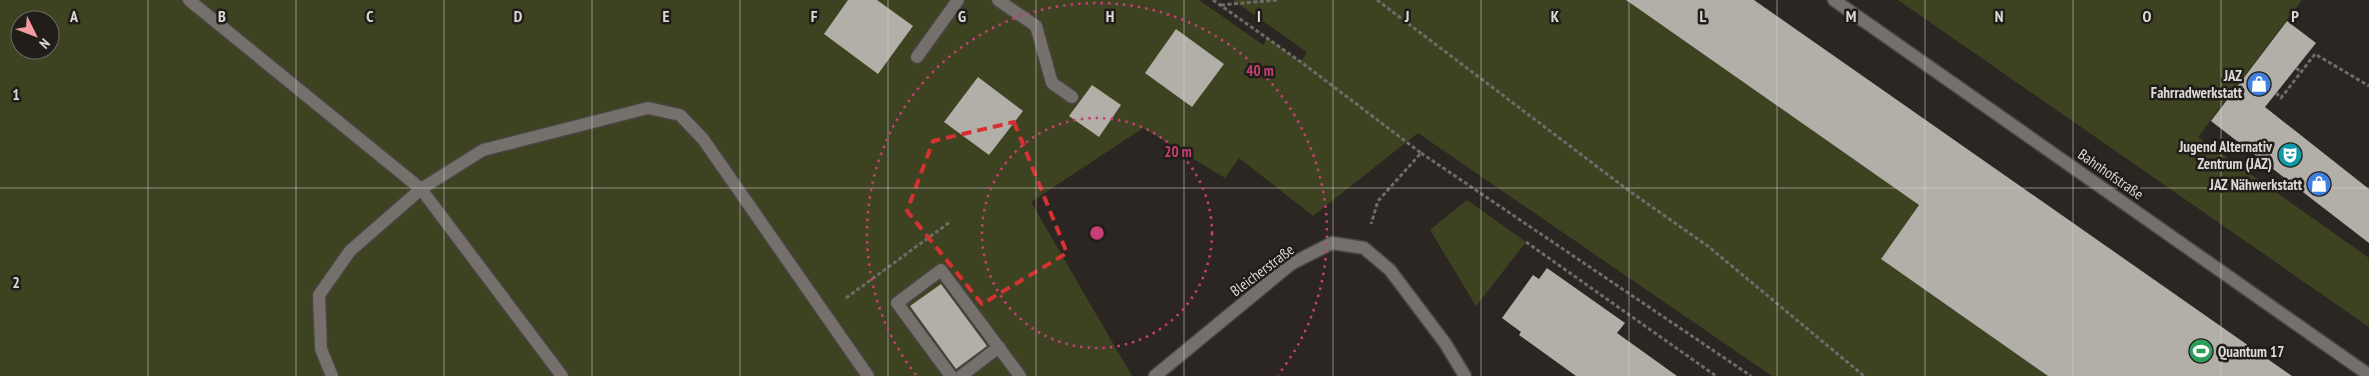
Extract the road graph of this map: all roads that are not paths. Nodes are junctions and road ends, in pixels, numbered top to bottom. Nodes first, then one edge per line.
1 (189, 0) edge
2 (958, 0) edge
3 (998, 0) edge
4 (1834, 0) edge
5 (917, 57) dead end
6 (1072, 97) dead end
7 (421, 189) junction
8 (999, 347) junction
9 (2369, 375) edge
10 (332, 376) edge
11 (562, 376) edge
12 (868, 376) edge
13 (952, 376) edge
14 (961, 376) edge
15 (1020, 376) edge
16 (1156, 376) edge
17 (1465, 376) edge

1 - 7 street
2 - 5 street
3 - 6 street
4 - 9 street, Bahnhofstraße
7 - 10 street
7 - 11 street
7 - 12 street
8 - 13 street
8 - 14 street
8 - 15 street
16 - 17 street, Bleicherstraße

